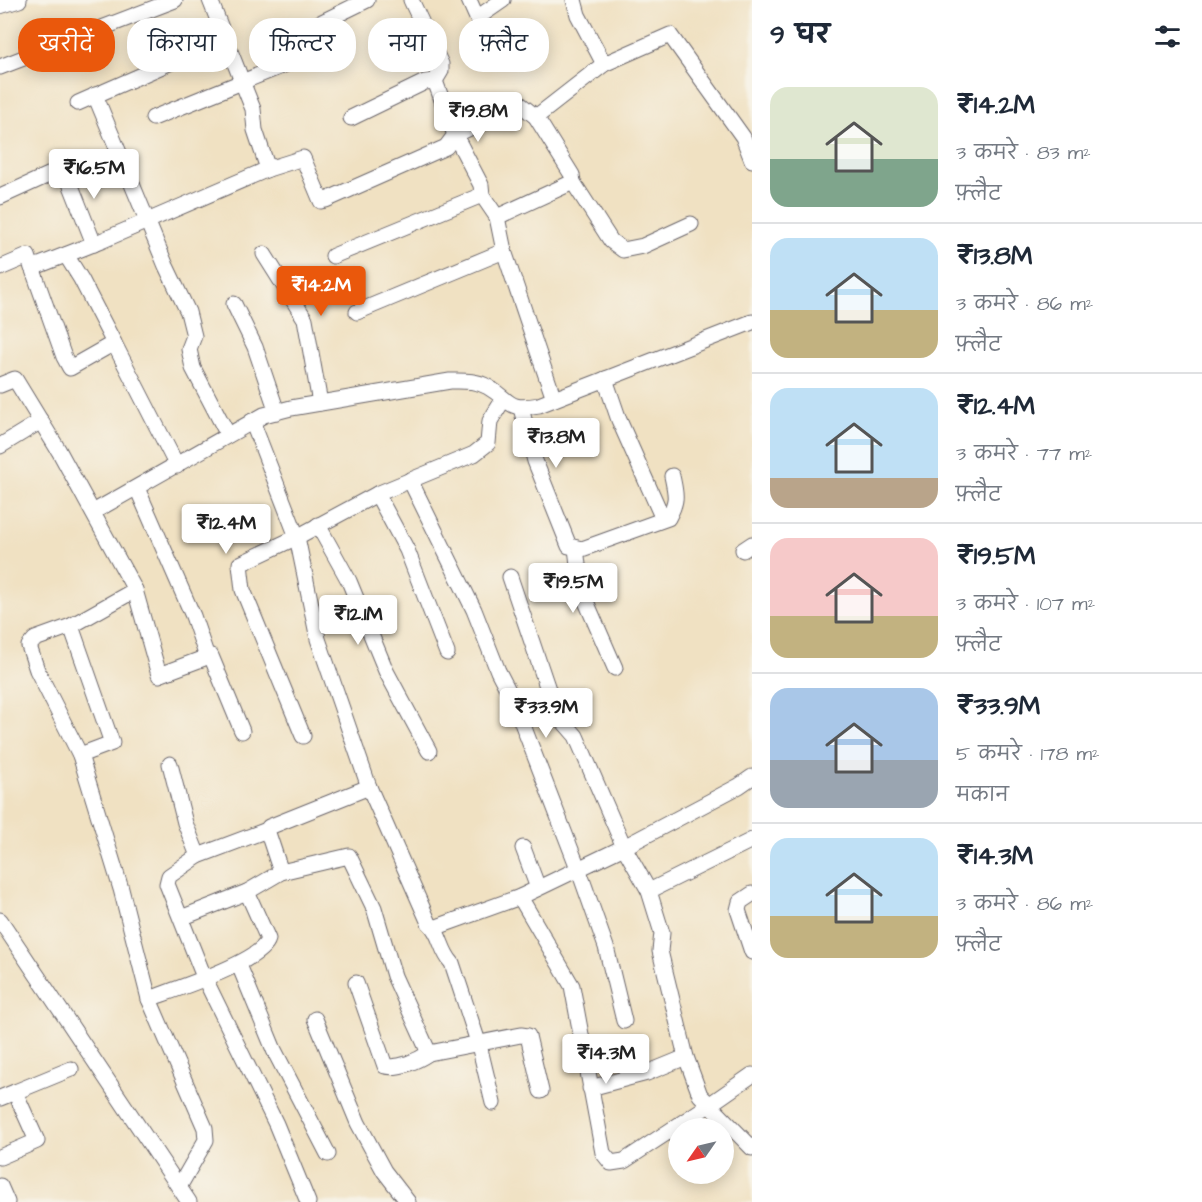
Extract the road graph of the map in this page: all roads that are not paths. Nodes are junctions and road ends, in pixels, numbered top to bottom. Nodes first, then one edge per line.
1 (19, 0) edge
2 (175, 0) edge
3 (210, 0) edge
4 (367, 0) edge
5 (411, 0) edge
6 (469, 0) edge
7 (503, 0) edge
8 (574, 0) edge
9 (0, 6) edge
10 (217, 18) edge
11 (604, 64) junction
12 (0, 67) edge
13 (237, 69) edge
14 (148, 72) edge
15 (242, 81) junction
16 (435, 81) junction
17 (95, 95) junction
18 (78, 103) dead end
19 (536, 117) junction
20 (153, 118) dead end
21 (351, 118) dead end
22 (455, 135) junction
23 (120, 155) junction
24 (752, 160) edge
25 (64, 168) junction
26 (268, 169) junction
27 (573, 182) junction
28 (482, 195) junction
29 (0, 197) edge
30 (497, 217) junction
31 (147, 220) junction
32 (691, 224) dead end
33 (94, 244) junction
34 (504, 251) junction
35 (264, 254) dead end
36 (66, 255) junction
37 (333, 256) dead end
38 (0, 268) edge
39 (32, 268) junction
40 (234, 304) dead end
41 (357, 312) dead end
42 (752, 322) edge
43 (114, 343) junction
44 (605, 379) junction
45 (0, 385) edge
46 (554, 399) junction
47 (503, 400) junction
48 (320, 403) junction
49 (521, 408) junction
50 (277, 412) junction
51 (41, 421) junction
52 (252, 421) junction
53 (228, 435) junction
54 (0, 446) edge
55 (177, 466) junction
56 (672, 476) dead end
57 (410, 480) junction
58 (137, 489) junction
59 (377, 494) junction
60 (93, 512) junction
61 (663, 519) junction
62 (318, 525) junction
63 (297, 537) junction
64 (576, 548) junction
65 (510, 577) dead end
66 (135, 590) junction
67 (71, 627) junction
68 (447, 653) dead end
69 (207, 657) junction
70 (615, 668) dead end
71 (242, 731) dead end
72 (303, 736) dead end
73 (429, 751) dead end
74 (80, 755) junction
75 (170, 764) dead end
76 (752, 777) edge
77 (369, 787) junction
78 (267, 830) junction
79 (624, 847) junction
80 (750, 847) edge
81 (523, 848) dead end
82 (198, 856) junction
83 (578, 868) junction
84 (281, 872) junction
85 (538, 888) junction
86 (648, 891) junction
87 (247, 892) junction
88 (752, 894) edge
89 (520, 897) junction
90 (181, 918) junction
91 (0, 920) edge
92 (434, 928) junction
93 (752, 952) edge
94 (238, 965) junction
95 (204, 977) junction
96 (356, 982) dead end
97 (149, 999) junction
98 (315, 1018) dead end
99 (624, 1021) dead end
100 (479, 1045) junction
101 (429, 1053) junction
102 (686, 1057) junction
103 (71, 1069) dead end
104 (752, 1075) edge
105 (590, 1088) junction
106 (541, 1091) dead end
107 (15, 1092) junction
108 (0, 1098) edge
109 (493, 1103) dead end
110 (709, 1105) junction
111 (752, 1148) edge
112 (328, 1154) dead end
113 (0, 1157) edge
114 (0, 1186) edge
115 (179, 1187) junction
116 (7, 1202) edge
117 (189, 1202) edge
118 (308, 1202) edge
119 (408, 1202) edge

1 - 9 street
2 - 12 street
3 - 10 street
4 - 15 street
5 - 16 street
6 - 7 street
8 - 11 street
11 - 19 street
11 - 24 street
13 - 15 street
14 - 17 street
15 - 20 street
15 - 26 street
16 - 21 street
16 - 22 street
17 - 18 street
17 - 23 street
19 - 22 street
19 - 27 street
22 - 26 street
22 - 28 street
23 - 25 street
23 - 31 street
25 - 29 street
25 - 33 street
26 - 31 street
27 - 30 street
27 - 32 street
28 - 30 street
28 - 37 street
30 - 34 street
31 - 33 street
31 - 53 street
33 - 36 street
34 - 41 street
34 - 46 street
35 - 48 street
36 - 39 street
36 - 43 street
38 - 39 street
39 - 43 street
40 - 50 street
42 - 44 street
43 - 55 street
44 - 46 street
44 - 61 street
45 - 51 street
46 - 49 street
47 - 48 street
47 - 49 street
47 - 57 street
48 - 50 street
49 - 64 street
50 - 52 street
51 - 54 street
51 - 60 street
52 - 53 street
52 - 63 street
53 - 55 street
55 - 58 street
56 - 61 street
57 - 59 street
57 - 83 street
58 - 60 street
58 - 69 street
59 - 62 street
59 - 68 street
60 - 66 street
61 - 64 street
62 - 63 street
62 - 73 street
63 - 72 street
63 - 77 street
64 - 70 street
65 - 79 street
66 - 67 street
66 - 69 street
67 - 74 street
67 - 74 street
69 - 71 street
74 - 97 street
75 - 82 street
76 - 79 street
77 - 78 street
77 - 92 street
78 - 82 street
78 - 84 street
79 - 83 street
79 - 86 street
80 - 86 street
81 - 85 street
82 - 90 street
83 - 85 street
83 - 99 street
84 - 87 street
84 - 101 street
85 - 89 street
86 - 102 street
87 - 90 street
87 - 94 street
88 - 93 street
89 - 92 street
89 - 105 street
90 - 95 street
91 - 115 street
92 - 100 street
94 - 95 street
94 - 112 street
95 - 97 street
95 - 118 street
96 - 101 street
97 - 115 street
98 - 119 street
100 - 101 street
100 - 106 street
100 - 109 street
102 - 105 street
102 - 110 street
103 - 107 street
104 - 110 street
105 - 110 street
107 - 108 street
107 - 113 street
110 - 111 street
114 - 116 street
115 - 117 street

